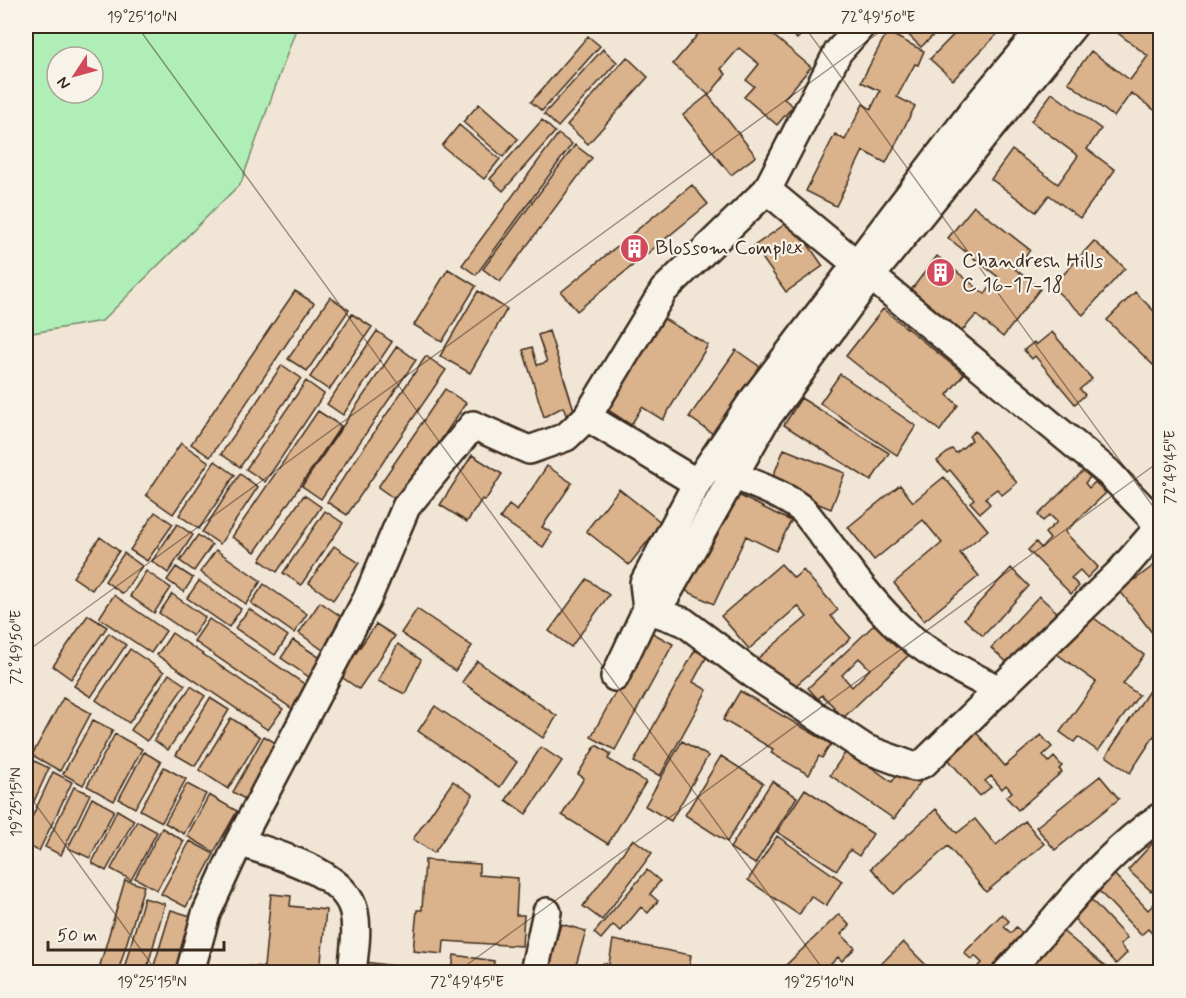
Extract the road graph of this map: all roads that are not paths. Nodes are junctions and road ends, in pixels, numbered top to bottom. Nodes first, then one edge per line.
1 (861, 26) edge
2 (1044, 26) edge
3 (1073, 26) edge
4 (767, 190) junction
5 (863, 271) junction
6 (587, 417) junction
7 (714, 474) junction
8 (1161, 526) edge
9 (647, 609) junction
10 (615, 677) dead end
11 (999, 690) junction
12 (1161, 817) edge
13 (239, 842) junction
14 (547, 912) dead end
15 (190, 972) edge
16 (352, 972) edge
17 (534, 972) edge
18 (1007, 972) edge

1 - 4 street
2 - 5 street
3 - 5 street
4 - 5 street
4 - 6 street
5 - 7 street
5 - 8 street
6 - 7 street
6 - 13 street
7 - 9 street
7 - 9 street
7 - 11 street
8 - 11 street
9 - 10 street
9 - 11 street
12 - 18 street
13 - 15 street
13 - 16 street
14 - 17 street

